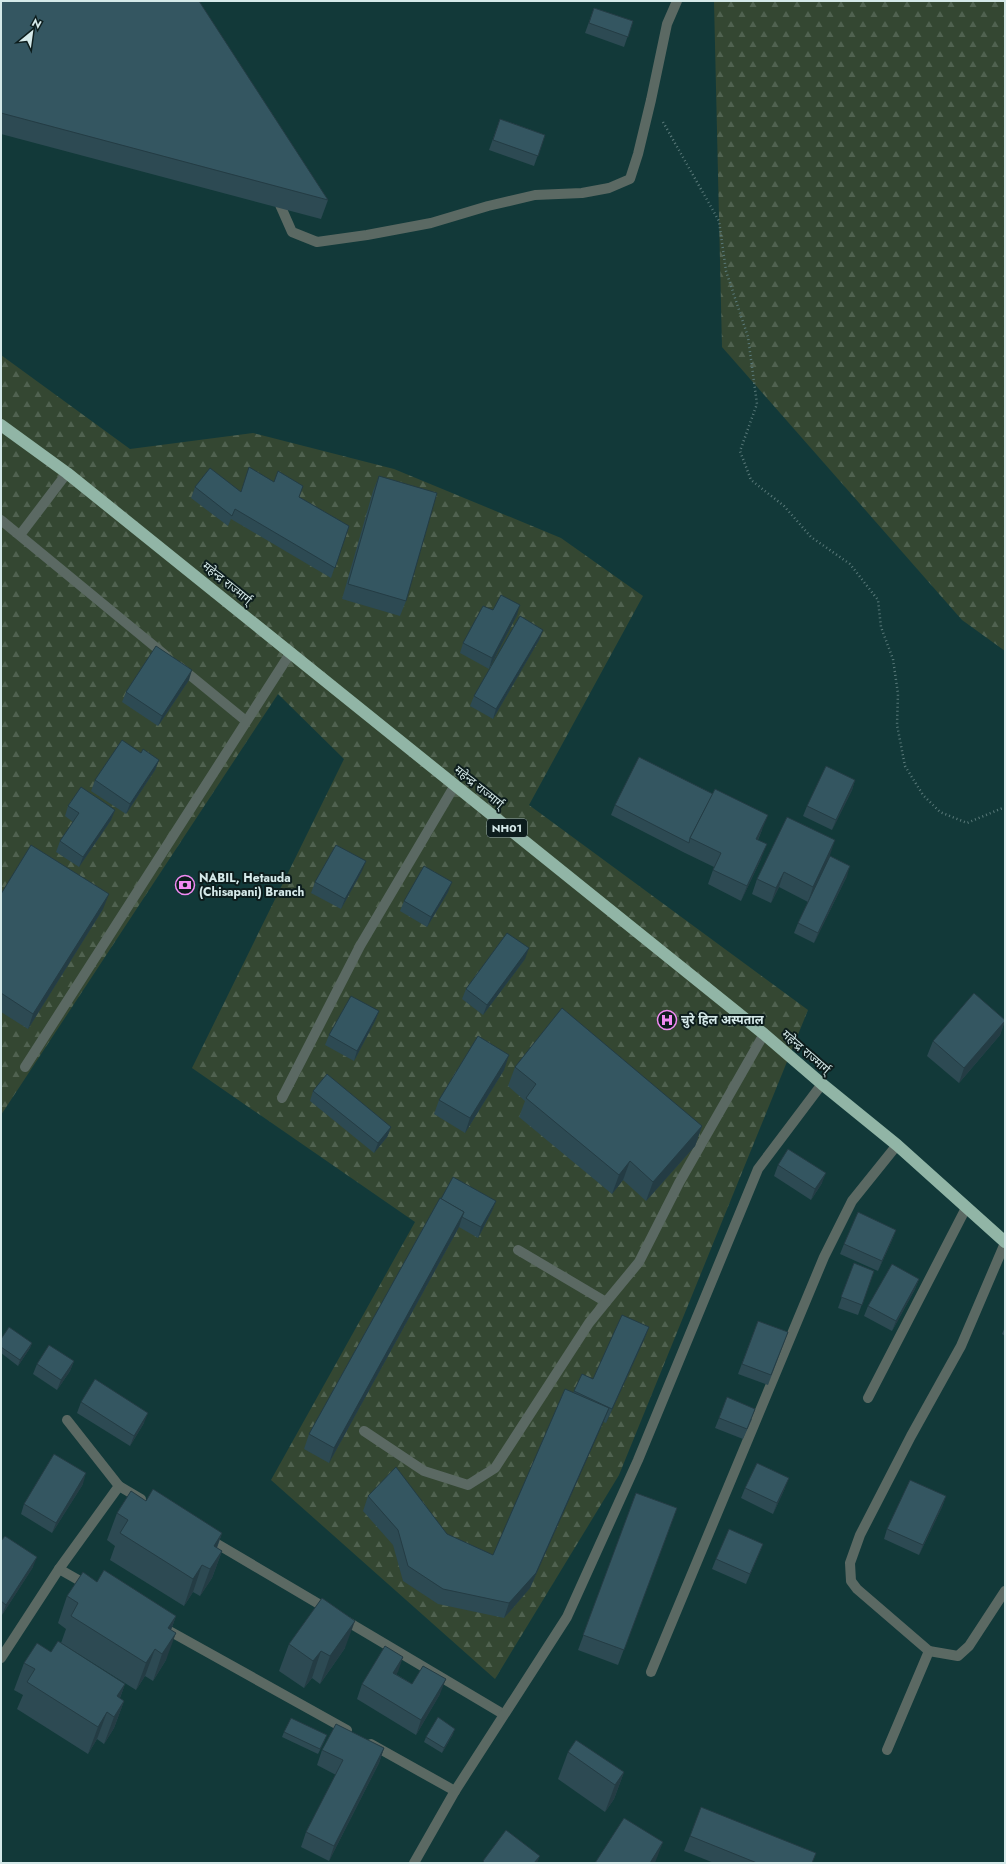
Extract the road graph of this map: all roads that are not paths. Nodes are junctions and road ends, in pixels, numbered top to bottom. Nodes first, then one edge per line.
1 (677, 1) edge
2 (272, 186) edge
3 (1, 425) edge
4 (67, 473) junction
5 (1, 520) edge
6 (20, 535) junction
7 (291, 652) junction
8 (246, 721) junction
9 (455, 786) junction
10 (764, 1034) junction
11 (25, 1067) dead end
12 (822, 1084) junction
13 (282, 1098) dead end
14 (897, 1145) junction
15 (966, 1208) junction
16 (1005, 1243) edge
17 (518, 1250) dead end
18 (606, 1302) junction
19 (868, 1398) dead end
20 (67, 1420) dead end
21 (364, 1431) dead end
22 (119, 1486) junction
23 (153, 1506) edge
24 (201, 1535) edge
25 (59, 1569) junction
26 (1005, 1591) edge
27 (101, 1592) edge
28 (156, 1623) edge
29 (929, 1651) junction
30 (1, 1658) edge
31 (651, 1672) dead end
32 (504, 1714) junction
33 (887, 1750) dead end
34 (455, 1791) junction
35 (414, 1863) edge

1 - 2 street
3 - 4 highway, महेन्द्र राज्मार्ग् / NH01
4 - 6 street
4 - 7 highway, महेन्द्र राज्मार्ग् / NH01
5 - 6 street
6 - 8 street
7 - 8 street
7 - 9 highway, महेन्द्र राज्मार्ग् / NH01
8 - 11 street
9 - 10 highway, महेन्द्र राज्मार्ग् / NH01
9 - 13 street
10 - 12 highway, महेन्द्र राज्मार्ग् / NH01
10 - 18 street
12 - 14 highway, महेन्द्र राज्मार्ग् / NH01
12 - 32 street
14 - 15 highway, महेन्द्र राज्मार्ग् / NH01
14 - 31 street
15 - 16 highway, महेन्द्र राज्मार्ग् / NH01
15 - 19 street
16 - 29 street
17 - 18 street
18 - 21 street
20 - 22 street
22 - 23 street
22 - 25 street
24 - 32 street
25 - 27 street
25 - 30 street
26 - 29 street
28 - 34 street
29 - 33 street
32 - 34 street
34 - 35 street

